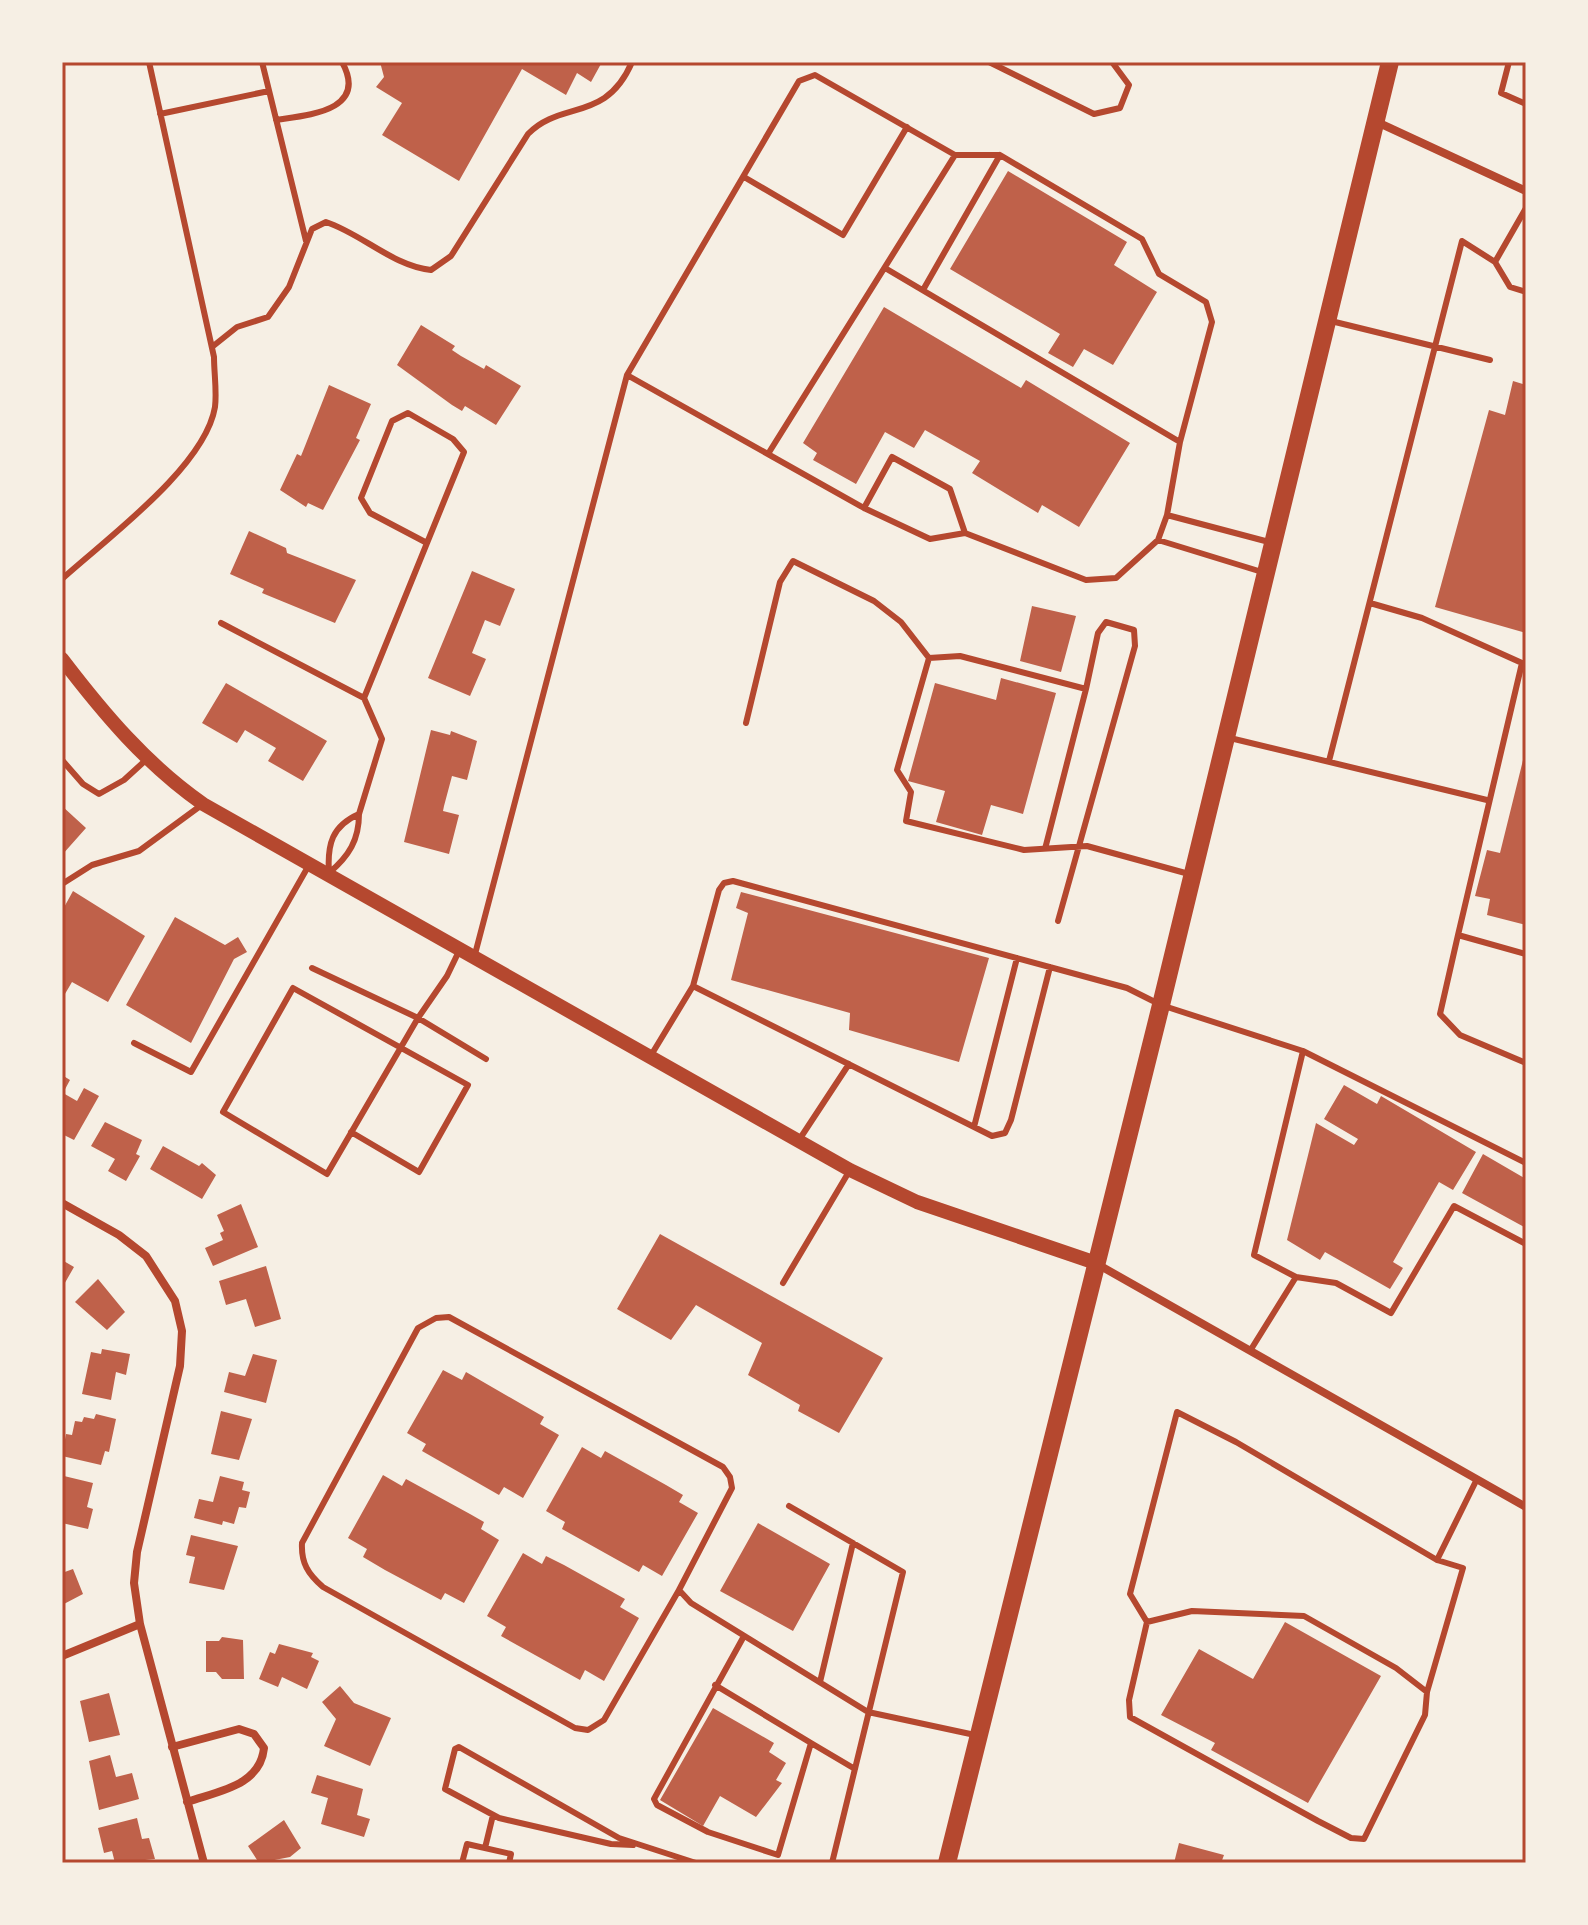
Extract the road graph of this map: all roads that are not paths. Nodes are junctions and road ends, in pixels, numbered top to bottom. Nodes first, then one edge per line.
1 (149, 62) edge
2 (262, 62) edge
3 (342, 62) edge
4 (632, 62) edge
5 (989, 62) edge
6 (1112, 62) edge
7 (1390, 62) edge
8 (1509, 62) edge
9 (269, 91) junction
10 (1526, 104) edge
11 (160, 114) junction
12 (276, 120) junction
13 (1376, 121) junction
14 (907, 127) junction
15 (955, 155) junction
16 (1000, 155) junction
17 (744, 177) junction
18 (1526, 191) edge
19 (1526, 208) edge
20 (306, 241) junction
21 (1495, 262) junction
22 (885, 268) junction
23 (923, 290) junction
24 (1526, 292) edge
25 (1327, 320) junction
26 (1437, 345) junction
27 (212, 347) junction
28 (1490, 360) dead end
29 (627, 375) junction
30 (1180, 442) junction
31 (768, 454) junction
32 (864, 508) junction
33 (1167, 515) junction
34 (965, 533) junction
35 (1158, 540) junction
36 (427, 543) junction
37 (1273, 543) junction
38 (1266, 573) junction
39 (62, 579) edge
40 (1370, 603) junction
41 (221, 623) dead end
42 (929, 658) junction
43 (62, 660) edge
44 (1086, 689) junction
45 (364, 698) junction
46 (746, 723) dead end
47 (1226, 737) junction
48 (147, 759) junction
49 (62, 760) edge
50 (1329, 761) junction
51 (1487, 800) junction
52 (203, 804) junction
53 (359, 814) junction
54 (1077, 847) junction
55 (1045, 849) junction
56 (311, 862) junction
57 (329, 873) junction
58 (1193, 875) junction
59 (62, 884) edge
60 (1058, 921) dead end
61 (1458, 935) junction
62 (460, 949) junction
63 (1526, 954) edge
64 (474, 958) junction
65 (1017, 958) junction
66 (1050, 967) junction
67 (312, 968) dead end
68 (693, 986) junction
69 (1161, 1005) junction
70 (418, 1018) junction
71 (134, 1043) dead end
72 (401, 1047) junction
73 (1303, 1051) junction
74 (650, 1057) junction
75 (486, 1059) dead end
76 (1526, 1063) edge
77 (849, 1064) junction
78 (974, 1127) junction
79 (351, 1132) junction
80 (799, 1140) junction
81 (1526, 1163) edge
82 (850, 1170) junction
83 (62, 1203) edge
84 (1526, 1244) edge
85 (1096, 1263) junction
86 (1296, 1277) junction
87 (783, 1283) dead end
88 (1250, 1351) junction
89 (1477, 1479) junction
90 (789, 1506) dead end
91 (1526, 1507) edge
92 (853, 1543) junction
93 (1437, 1560) junction
94 (679, 1590) junction
95 (1147, 1622) junction
96 (140, 1624) junction
97 (744, 1636) junction
98 (62, 1656) edge
99 (820, 1682) junction
100 (715, 1685) junction
101 (1427, 1692) junction
102 (868, 1712) junction
103 (979, 1735) junction
104 (811, 1743) junction
105 (172, 1747) junction
106 (855, 1769) junction
107 (187, 1802) junction
108 (493, 1815) junction
109 (633, 1845) junction
110 (485, 1848) junction
111 (778, 1855) junction
112 (204, 1863) edge
113 (462, 1863) edge
114 (509, 1863) edge
115 (696, 1863) edge
116 (776, 1863) edge
117 (832, 1863) edge
118 (947, 1863) edge

1 - 11 lane
2 - 9 lane
3 - 12 lane
4 - 20 lane
5 - 6 lane
7 - 13 main road
8 - 10 lane
9 - 11 lane
9 - 12 lane
11 - 27 lane
12 - 20 lane
13 - 18 street
13 - 25 main road
14 - 15 lane
14 - 17 lane
14 - 17 lane
15 - 16 lane
15 - 22 lane
16 - 23 lane
16 - 30 lane
17 - 29 lane
19 - 21 lane
20 - 27 lane
21 - 24 lane
21 - 26 lane
22 - 23 lane
22 - 31 lane
23 - 30 lane
25 - 26 lane
25 - 37 main road
26 - 28 lane
26 - 40 lane
27 - 39 lane
29 - 31 lane
29 - 64 lane
30 - 33 lane
31 - 32 lane
32 - 34 lane
32 - 34 lane
33 - 35 lane
33 - 37 lane
34 - 35 lane
35 - 38 lane
36 - 36 lane
36 - 45 lane
37 - 38 main road
38 - 47 main road
40 - 50 lane
40 - 51 lane
41 - 45 lane
42 - 44 lane
42 - 46 lane
42 - 55 lane
43 - 48 street
44 - 54 lane
44 - 55 lane
45 - 53 lane
47 - 50 lane
47 - 58 main road
48 - 49 lane
48 - 52 street
50 - 51 lane
51 - 61 lane
52 - 56 street
52 - 59 lane
53 - 57 lane
53 - 57 lane
54 - 55 lane
54 - 58 lane
54 - 60 lane
56 - 57 street
56 - 71 lane
57 - 62 street
58 - 69 main road
61 - 63 lane
61 - 76 lane
62 - 64 street
62 - 70 lane
64 - 74 street
65 - 66 lane
65 - 68 lane
65 - 78 lane
66 - 69 lane
66 - 78 lane
67 - 70 lane
68 - 74 lane
68 - 77 lane
69 - 73 lane
69 - 85 main road
70 - 72 lane
70 - 75 lane
72 - 79 lane
72 - 79 lane
72 - 79 lane
73 - 81 lane
73 - 86 lane
74 - 80 street
77 - 78 lane
77 - 80 lane
80 - 82 street
82 - 85 street
82 - 87 lane
83 - 96 street
84 - 86 lane
85 - 88 street
85 - 103 main road
86 - 88 lane
88 - 89 street
89 - 91 street
89 - 93 lane
90 - 92 lane
92 - 99 lane
92 - 102 lane
93 - 95 lane
93 - 101 lane
94 - 94 lane
94 - 97 lane
95 - 101 lane
95 - 101 lane
96 - 98 street
96 - 105 street
97 - 99 lane
97 - 100 lane
99 - 102 lane
100 - 104 lane
100 - 111 lane
102 - 103 lane
102 - 106 lane
103 - 118 main road
104 - 106 lane
104 - 111 lane
105 - 107 street
105 - 107 street
106 - 117 lane
107 - 112 street
108 - 109 lane
108 - 109 lane
108 - 110 lane
109 - 115 lane
110 - 113 lane
110 - 114 lane
111 - 116 lane

